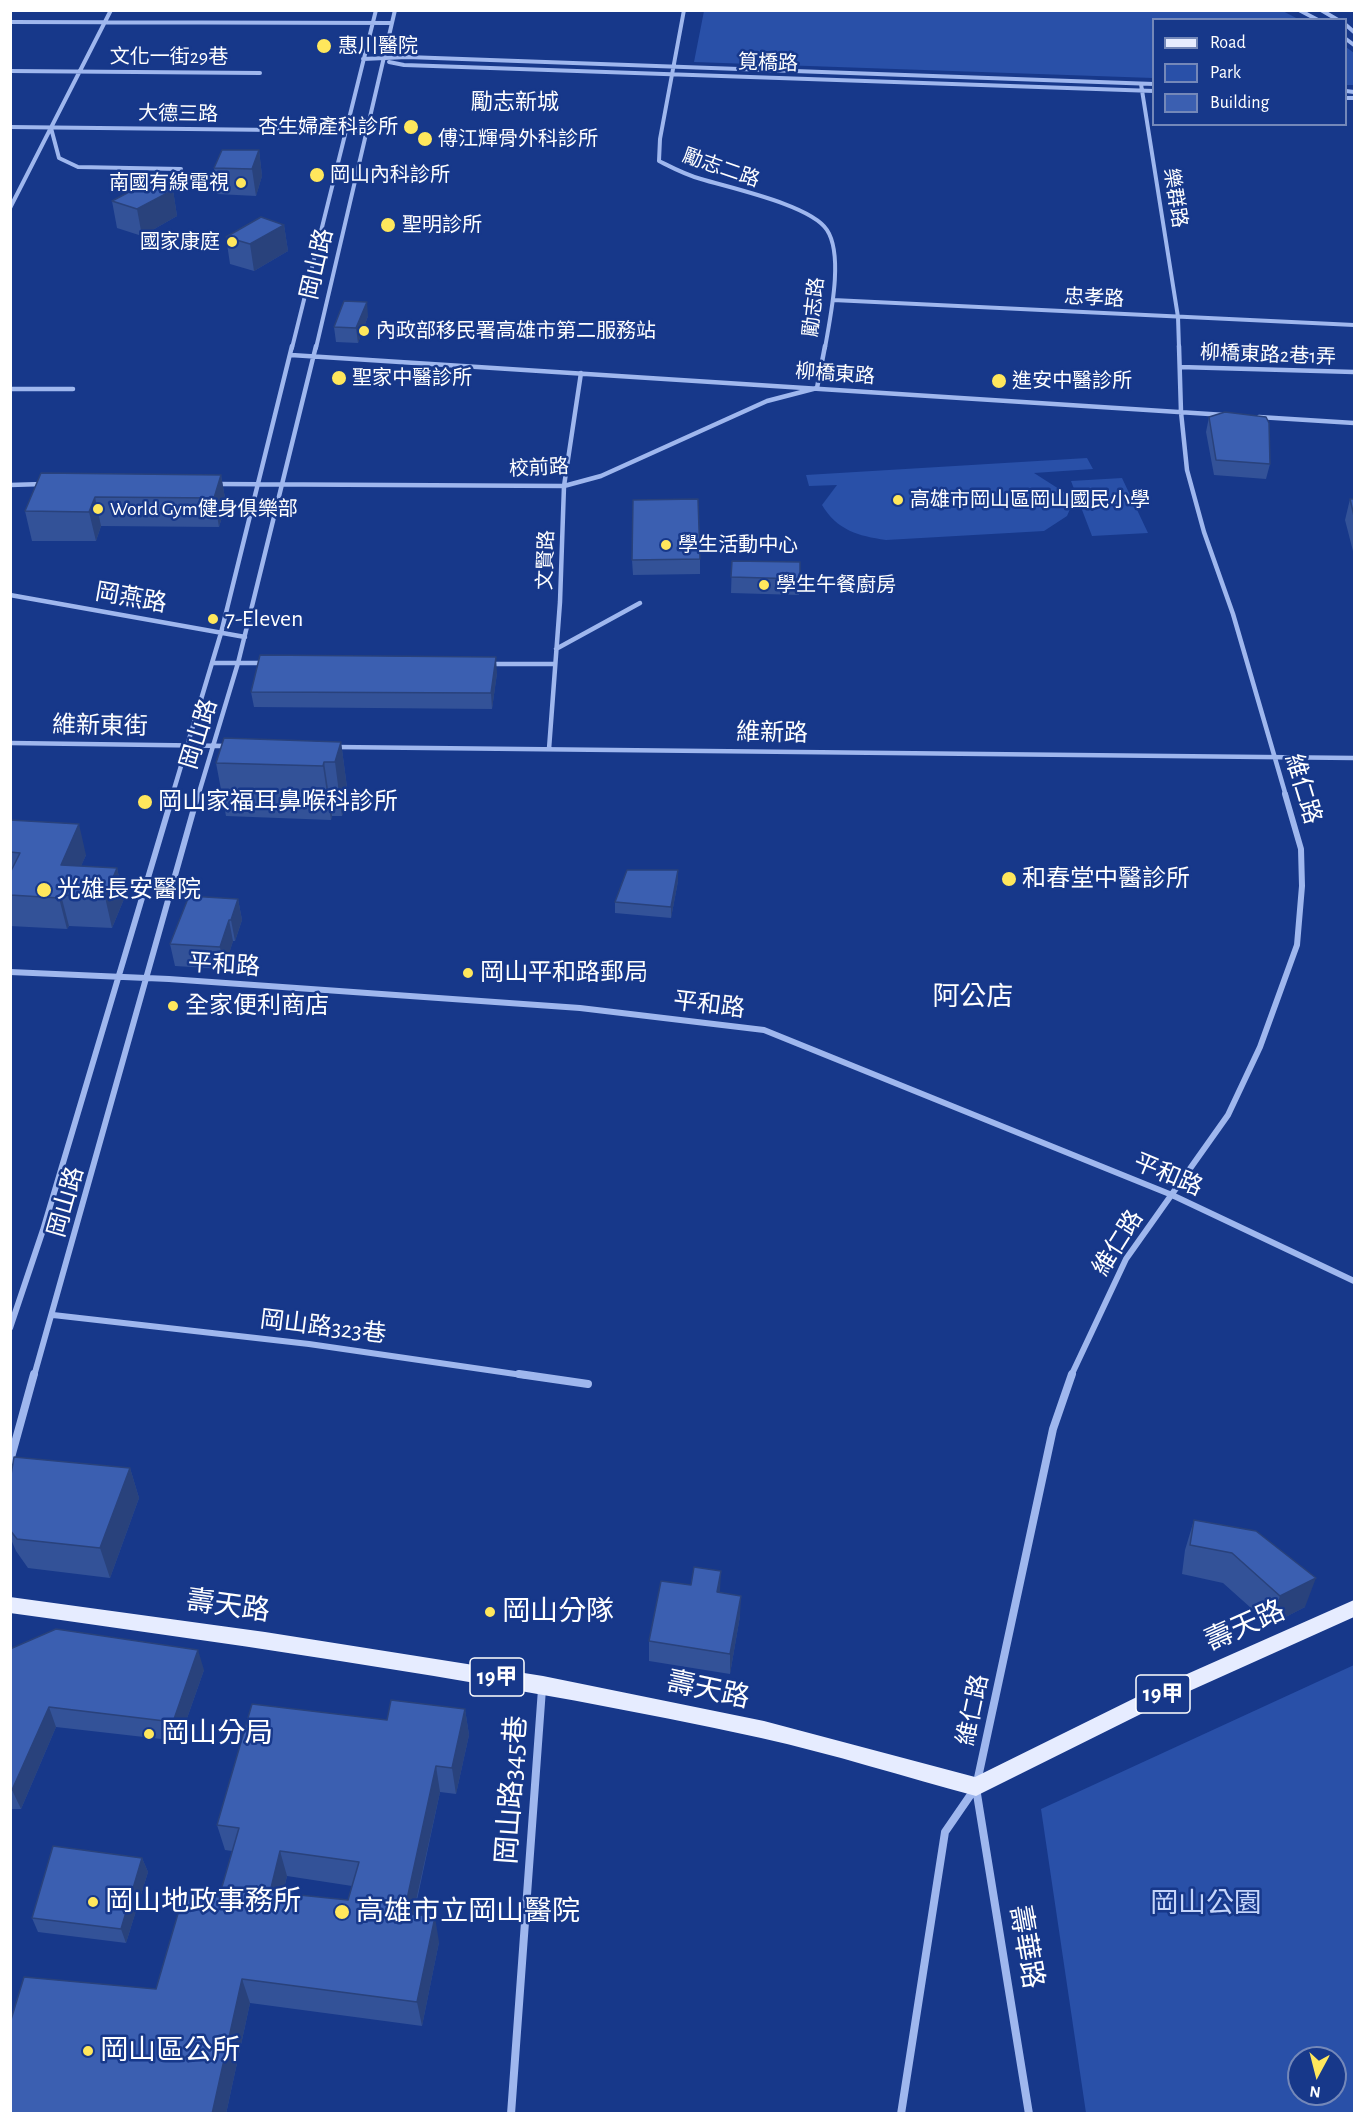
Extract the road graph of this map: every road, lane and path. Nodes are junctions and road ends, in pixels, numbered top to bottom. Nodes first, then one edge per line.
1 (111, 10) edge
2 (376, 10) edge
3 (394, 10) edge
4 (684, 10) edge
5 (1299, 10) edge
6 (1321, 10) edge
7 (1314, 18) edge
8 (1335, 18) edge
9 (10, 22) edge
10 (105, 22) junction
11 (373, 23) junction
12 (392, 23) junction
13 (363, 60) junction
14 (382, 60) junction
15 (501, 61) junction
16 (674, 67) junction
17 (498, 68) junction
18 (10, 71) edge
19 (78, 72) junction
20 (260, 73) dead end
21 (843, 73) junction
22 (672, 75) junction
23 (843, 80) junction
24 (1141, 84) junction
25 (1152, 84) edge
26 (1142, 91) junction
27 (1152, 91) edge
28 (10, 127) edge
29 (51, 128) junction
30 (346, 131) junction
31 (365, 131) junction
32 (181, 169) dead end
33 (10, 208) edge
34 (826, 229) joint
35 (833, 300) junction
36 (1178, 317) junction
37 (1354, 325) edge
38 (291, 355) junction
39 (313, 357) junction
40 (1180, 368) junction
41 (1354, 372) edge
42 (581, 373) junction
43 (817, 388) junction
44 (10, 389) edge
45 (73, 389) dead end
46 (1181, 412) junction
47 (1227, 415) edge
48 (1251, 416) edge
49 (1354, 423) edge
50 (280, 483) junction
51 (45, 484) edge
52 (211, 484) edge
53 (259, 484) junction
54 (10, 485) edge
55 (564, 486) junction
56 (10, 595) edge
57 (640, 603) dead end
58 (221, 633) junction
59 (245, 637) junction
60 (556, 649) junction
61 (212, 663) junction
62 (238, 663) junction
63 (274, 663) edge
64 (484, 664) edge
65 (555, 664) junction
66 (10, 743) edge
67 (188, 745) junction
68 (214, 745) junction
69 (238, 746) edge
70 (322, 747) edge
71 (549, 749) junction
72 (1273, 757) junction
73 (1354, 758) edge
74 (10, 972) edge
75 (118, 976) junction
76 (146, 978) junction
77 (1172, 1195) junction
78 (1354, 1281) edge
79 (53, 1315) junction
80 (10, 1328) edge
81 (588, 1384) dead end
82 (10, 1461) edge
83 (10, 1605) edge
84 (1354, 1608) edge
85 (543, 1685) junction
86 (976, 1787) junction
87 (511, 2114) edge
88 (901, 2114) edge
89 (1029, 2114) edge

1 - 10 street, 文化一街29巷
2 - 11 street, 岡山路
3 - 12 street, 岡山路
4 - 16 street, 勵志二路
5 - 7 street
6 - 8 street
9 - 10 street
10 - 11 street
10 - 19 street, 文化一街29巷
11 - 12 street
11 - 13 street, 岡山路
12 - 14 street, 岡山路
13 - 14 street, 筧橋路
13 - 30 street, 岡山路
14 - 15 street, 筧橋路
14 - 17 street, 筧橋路
14 - 31 street, 岡山路
15 - 16 street, 筧橋路
15 - 17 street
16 - 21 street, 筧橋路
16 - 22 street, 勵志二路
17 - 22 street, 筧橋路
18 - 19 street
19 - 20 street, 文化一街29巷
19 - 29 street, 文化一街29巷
21 - 23 street
21 - 24 street, 筧橋路
22 - 23 street, 筧橋路
22 - 34 street, 勵志二路
23 - 26 street, 筧橋路
24 - 25 street, 筧橋路
24 - 26 street, 樂群路
26 - 27 street, 筧橋路
26 - 36 street, 樂群路
28 - 29 street, 大德三路
29 - 30 street, 大德三路
29 - 32 street
29 - 33 street, 文化一街29巷
30 - 31 street, 大德三路
30 - 38 street, 岡山路
31 - 39 street, 岡山路
34 - 35 street, 勵志路
35 - 36 street, 忠孝路
35 - 43 street, 勵志路
36 - 37 street, 忠孝路
36 - 40 street, 樂群路
38 - 39 street, 柳橋東路
38 - 53 street, 岡山路
39 - 42 street, 柳橋東路
39 - 50 street, 岡山路
40 - 41 street, 柳橋東路2巷1弄
40 - 46 street, 維仁路
42 - 43 street, 柳橋東路
42 - 55 street, 文賢路
43 - 46 street, 柳橋東路
43 - 55 street, 校前路
44 - 45 street
46 - 47 street, 柳橋東路
46 - 72 street, 維仁路
48 - 49 street
50 - 53 street, 校前路
50 - 55 street, 校前路
50 - 59 street, 岡山路
51 - 54 street
52 - 53 street, 校前路
53 - 58 street, 岡山路
55 - 60 street, 文賢路
56 - 58 street, 岡燕路
57 - 60 street
58 - 59 street, 岡燕路
58 - 61 street, 岡山路
59 - 62 street, 岡山路
60 - 65 street, 文賢路
61 - 62 street
61 - 67 street, 岡山路
62 - 63 street
62 - 68 street, 岡山路
64 - 65 street
65 - 71 street, 文賢路
66 - 67 street, 維新東街
67 - 68 street
67 - 75 street, 岡山路
68 - 69 street
68 - 76 street, 岡山路
70 - 71 street, 維新路
71 - 72 street, 維新路
72 - 73 street, 維新路
72 - 77 street, 維仁路
74 - 75 street, 平和路
75 - 76 street, 平和路
75 - 80 street, 岡山路
76 - 77 street, 平和路
76 - 79 street, 岡山路
77 - 78 street, 平和路
77 - 86 street, 維仁路
79 - 81 street, 岡山路323巷
79 - 82 street, 岡山路
83 - 85 main road, 壽天路 / 19甲
84 - 86 main road, 壽天路 / 19甲
85 - 86 main road, 壽天路 / 19甲
85 - 87 street, 岡山路345巷
86 - 88 street, 維仁路
86 - 89 street, 壽華路

